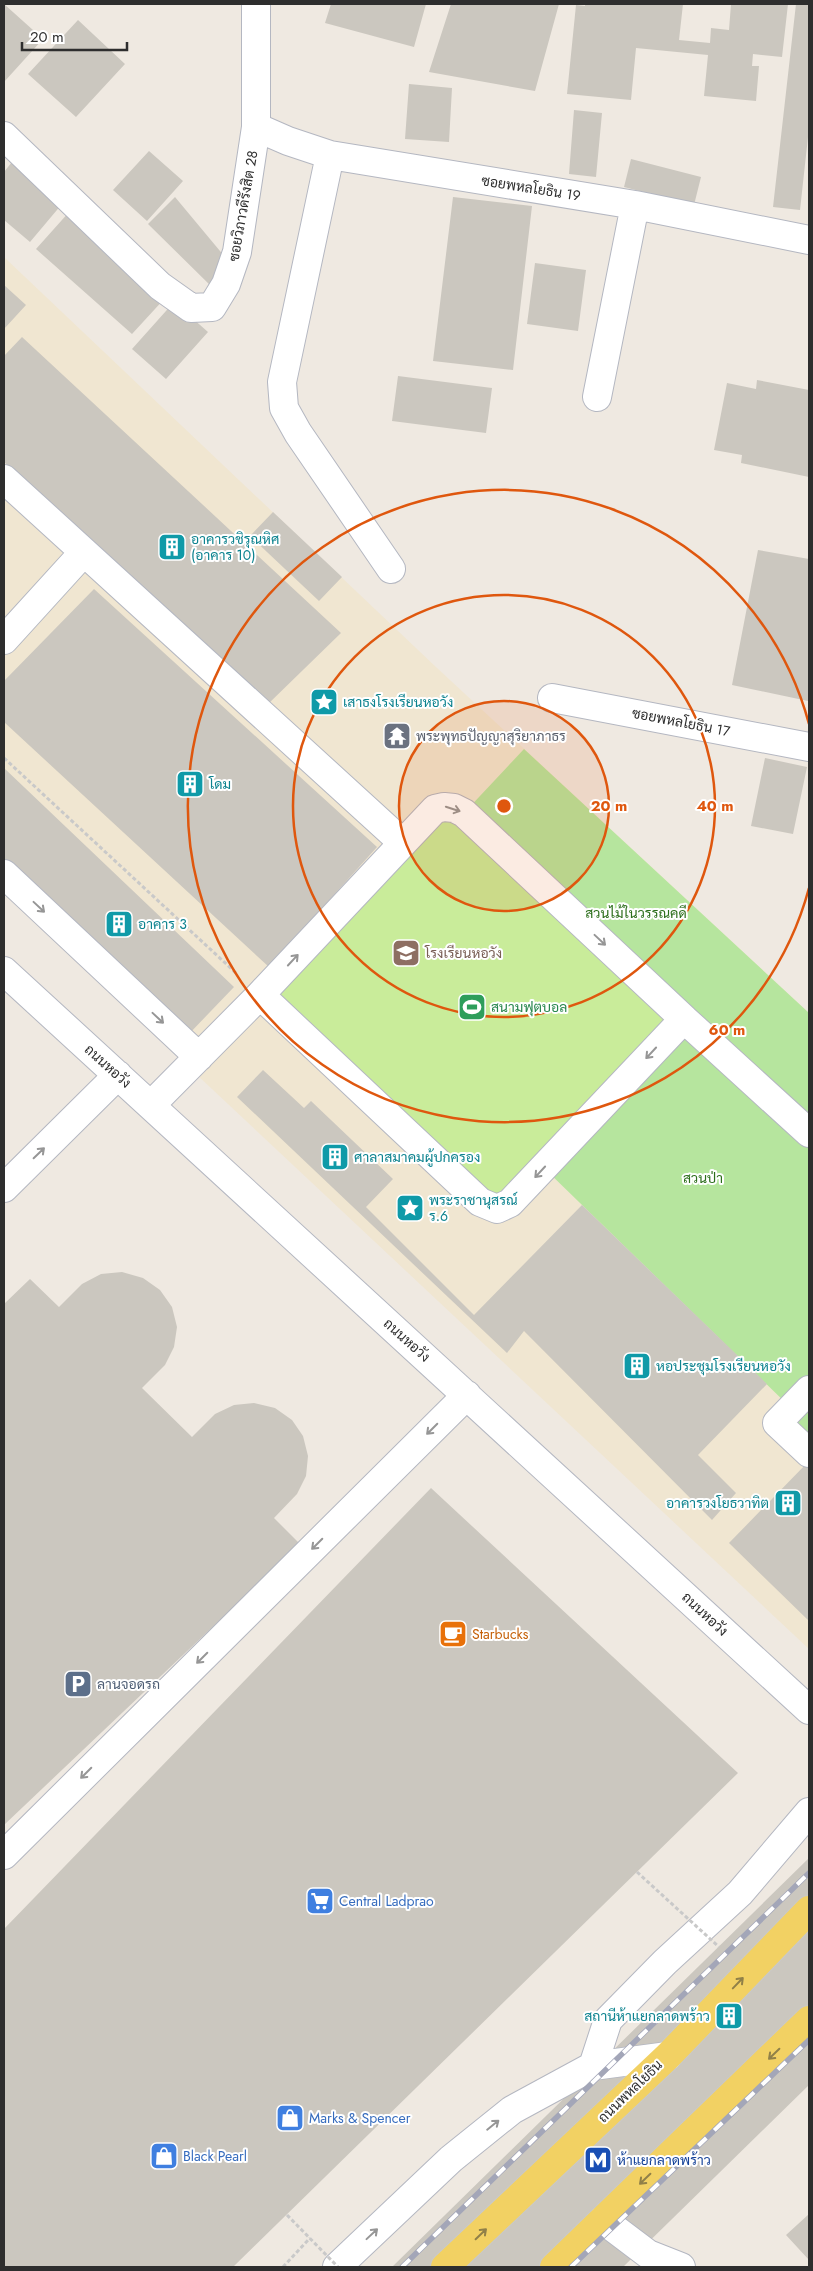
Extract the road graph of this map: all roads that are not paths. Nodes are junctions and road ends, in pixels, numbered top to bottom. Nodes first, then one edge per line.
1 (256, 4) edge
2 (256, 127) junction
3 (4, 136) edge
4 (330, 155) junction
5 (635, 205) junction
6 (809, 240) edge
7 (597, 397) dead end
8 (4, 479) edge
9 (84, 552) junction
10 (391, 569) dead end
11 (4, 640) edge
12 (552, 698) dead end
13 (809, 747) edge
14 (402, 842) junction
15 (4, 874) edge
16 (4, 971) edge
17 (260, 995) junction
18 (684, 1019) junction
19 (199, 1057) junction
20 (118, 1075) junction
21 (151, 1105) junction
22 (809, 1133) edge
23 (4, 1188) edge
24 (809, 1390) edge
25 (467, 1395) junction
26 (809, 1453) edge
27 (809, 1710) edge
28 (809, 1812) edge
29 (4, 1855) edge
30 (809, 1910) edge
31 (809, 2020) edge
32 (668, 2056) junction
33 (593, 2066) junction
34 (603, 2220) junction
35 (338, 2267) edge
36 (445, 2267) edge
37 (554, 2267) edge
38 (681, 2267) edge

1 - 2 street, ซอยวิภาวดีรังสิต 28
2 - 3 street, ซอยวิภาวดีรังสิต 28
2 - 4 street, ซอยพหลโยธิน 19
4 - 5 street, ซอยพหลโยธิน 19
4 - 10 street
5 - 6 street, ซอยพหลโยธิน 19
5 - 7 street
8 - 9 street
9 - 11 street
9 - 14 street
12 - 13 street, ซอยพหลโยธิน 17
17 -> 14 street
14 -> 18 street
15 -> 19 street
16 - 20 street, ถนนหอวัง
18 -> 17 street
17 - 19 street
18 - 22 street
19 - 21 street
20 - 21 street, ถนนหอวัง
23 -> 20 street
21 - 25 street, ถนนหอวัง
24 - 26 street
25 - 27 street, ถนนหอวัง
25 -> 29 street
28 - 33 street
32 -> 30 main road, ถนนพหลโยธิน
31 -> 34 main road
32 - 33 street
36 -> 32 main road, ถนนพหลโยธิน
35 -> 33 street
34 - 37 main road
34 - 38 street

